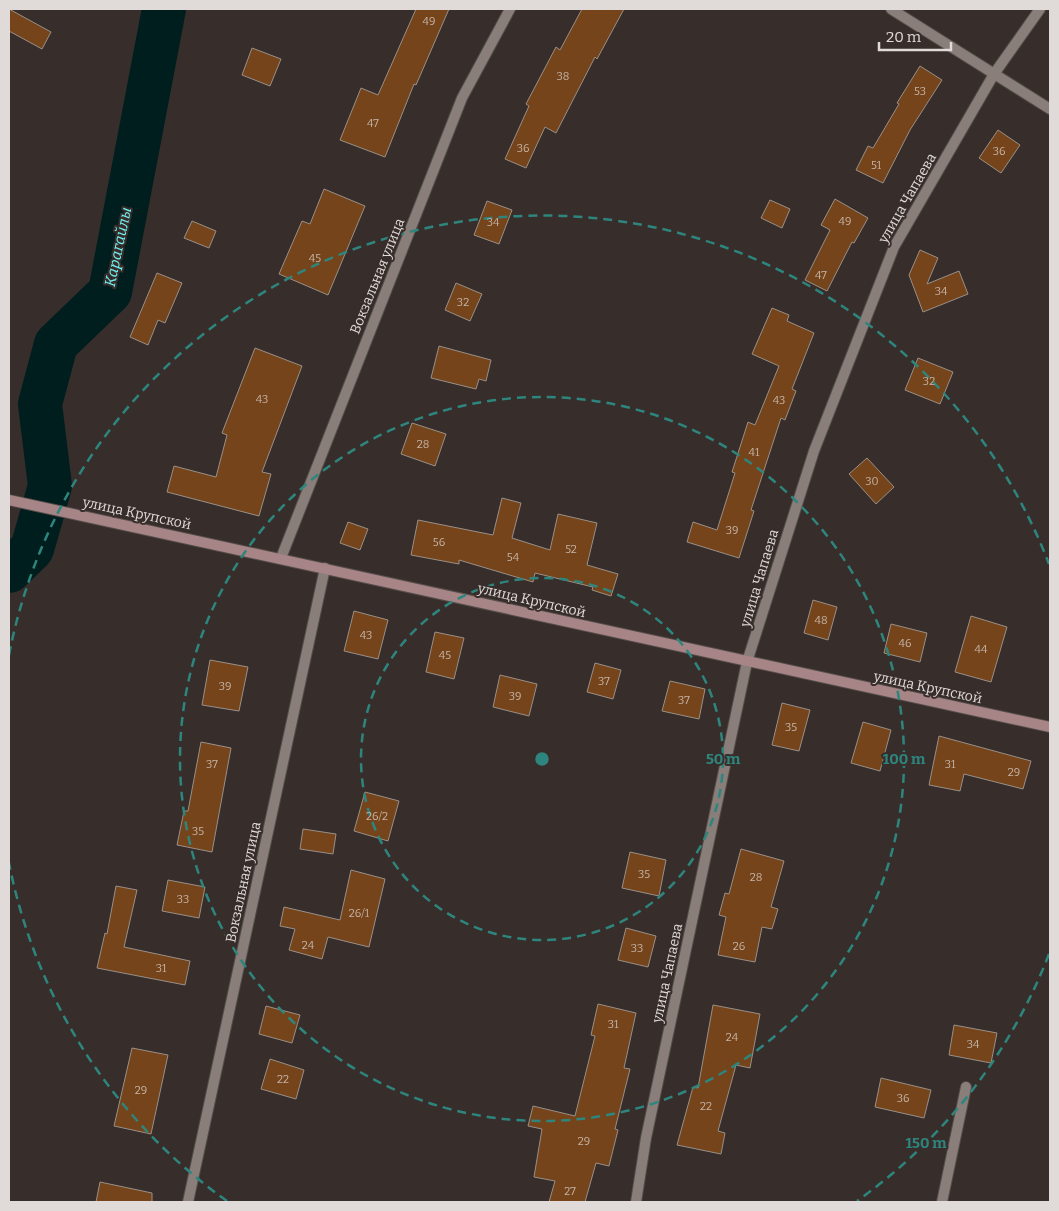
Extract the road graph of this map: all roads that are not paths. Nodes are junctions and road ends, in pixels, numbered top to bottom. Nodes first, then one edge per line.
1 (510, 9) edge
2 (891, 9) edge
3 (1040, 9) edge
4 (994, 74) junction
5 (1050, 109) edge
6 (9, 500) edge
7 (281, 558) junction
8 (325, 568) junction
9 (747, 662) junction
10 (1050, 727) edge
11 (966, 1087) dead end
12 (188, 1202) edge
13 (636, 1202) edge
14 (942, 1202) edge

1 - 7 street, Вокзальная улица
2 - 4 street
3 - 4 street, улица Чапаева
4 - 5 street
4 - 9 street, улица Чапаева
6 - 7 main road, улица Крупской
7 - 8 main road, улица Крупской
8 - 9 main road, улица Крупской
8 - 12 street, Вокзальная улица
9 - 10 main road, улица Крупской
9 - 13 street, улица Чапаева
11 - 14 street

